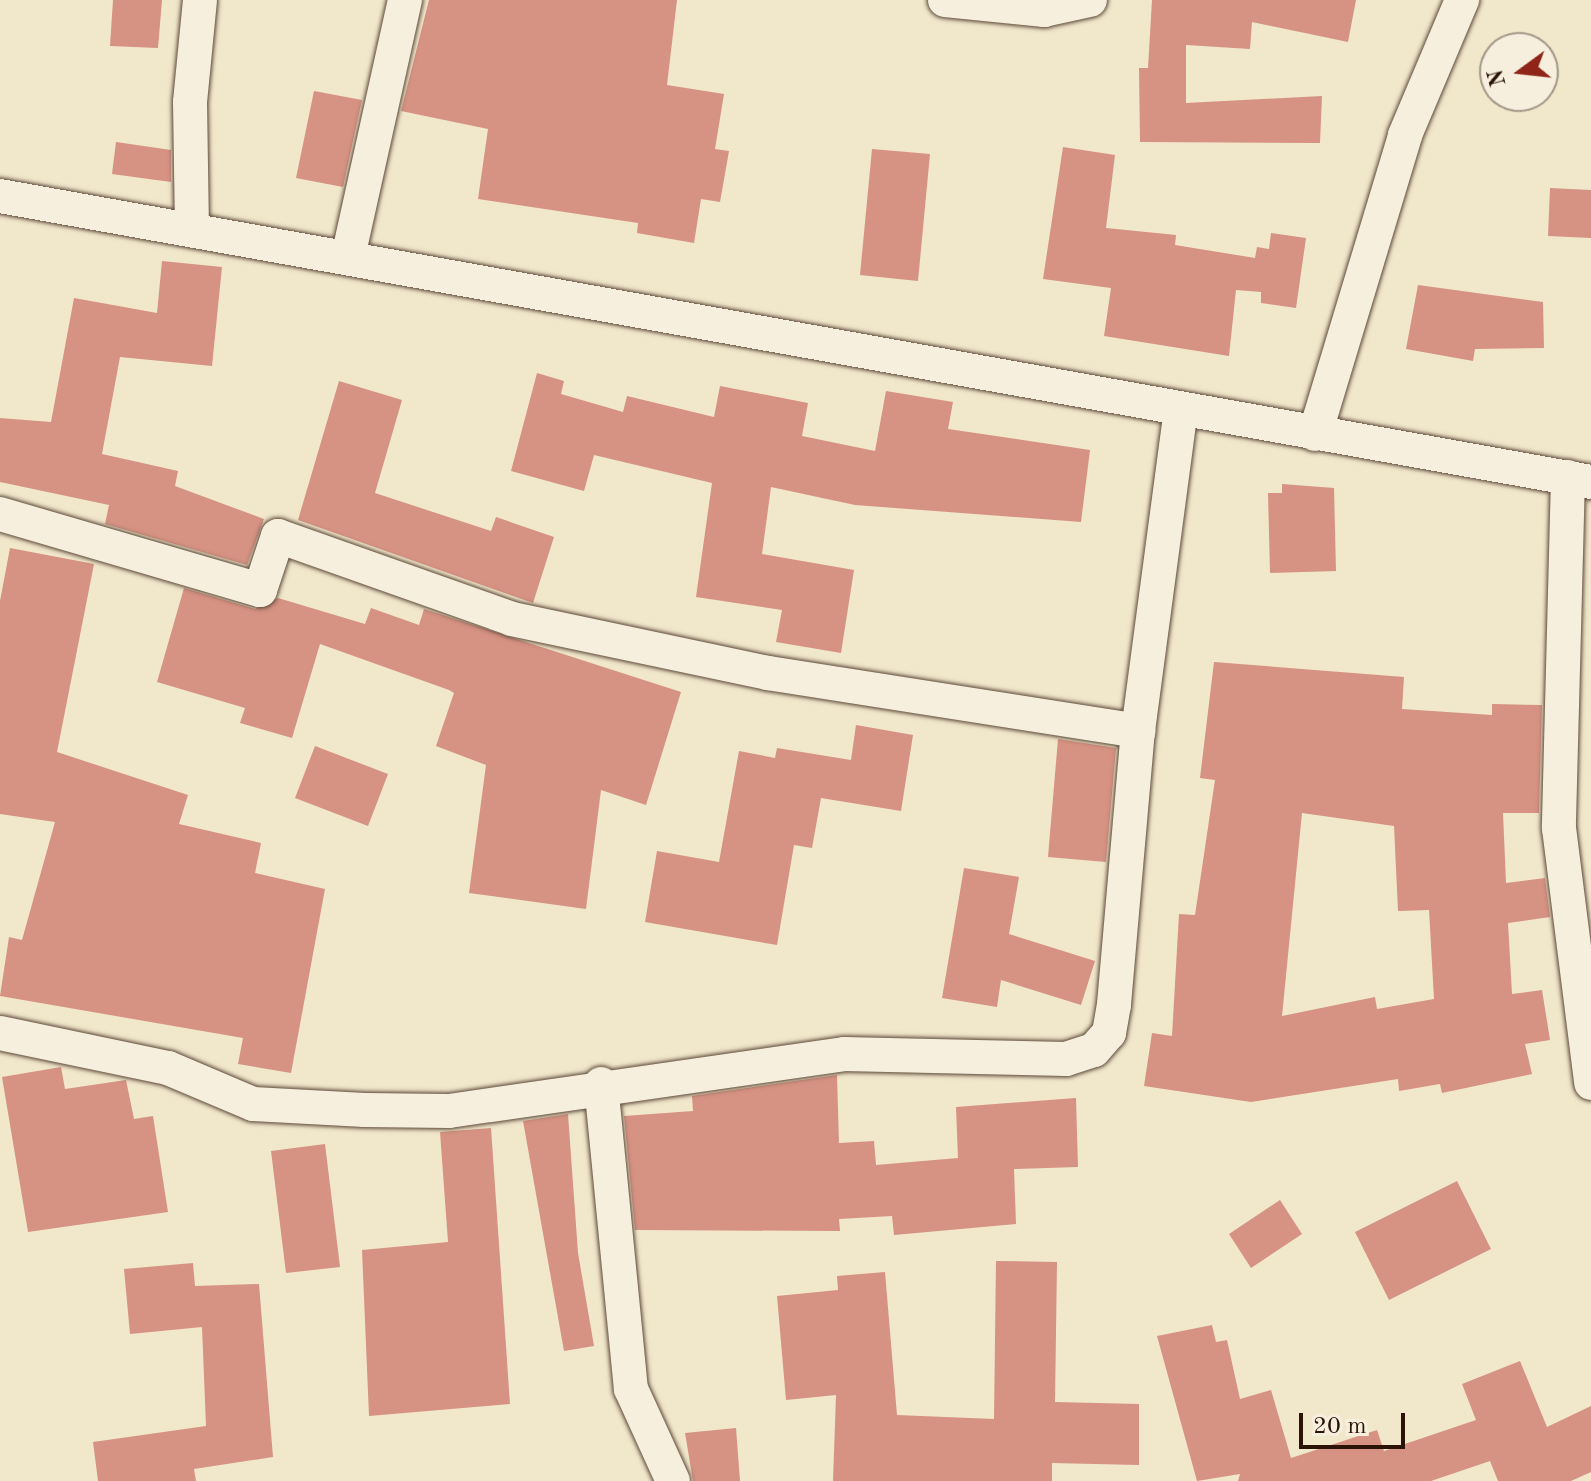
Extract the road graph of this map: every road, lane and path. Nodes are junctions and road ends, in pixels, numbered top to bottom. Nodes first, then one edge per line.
1 (200, 0) edge
2 (405, 0) edge
3 (945, 0) edge
4 (1090, 0) edge
5 (1462, 0) edge
6 (0, 196) edge
7 (192, 229) junction
8 (348, 257) junction
9 (1181, 410) junction
10 (1315, 434) junction
11 (1579, 479) edge
12 (0, 514) edge
13 (1138, 731) junction
14 (1581, 958) edge
15 (0, 1033) edge
16 (1591, 1083) edge
17 (601, 1084) junction
18 (673, 1481) edge

1 - 7 street
2 - 8 street
3 - 4 street
5 - 10 street
6 - 7 street
7 - 8 street
8 - 9 street
9 - 10 street
9 - 13 street
10 - 11 street
11 - 14 street
12 - 13 street
13 - 17 street
14 - 16 street
15 - 17 street
17 - 18 street

